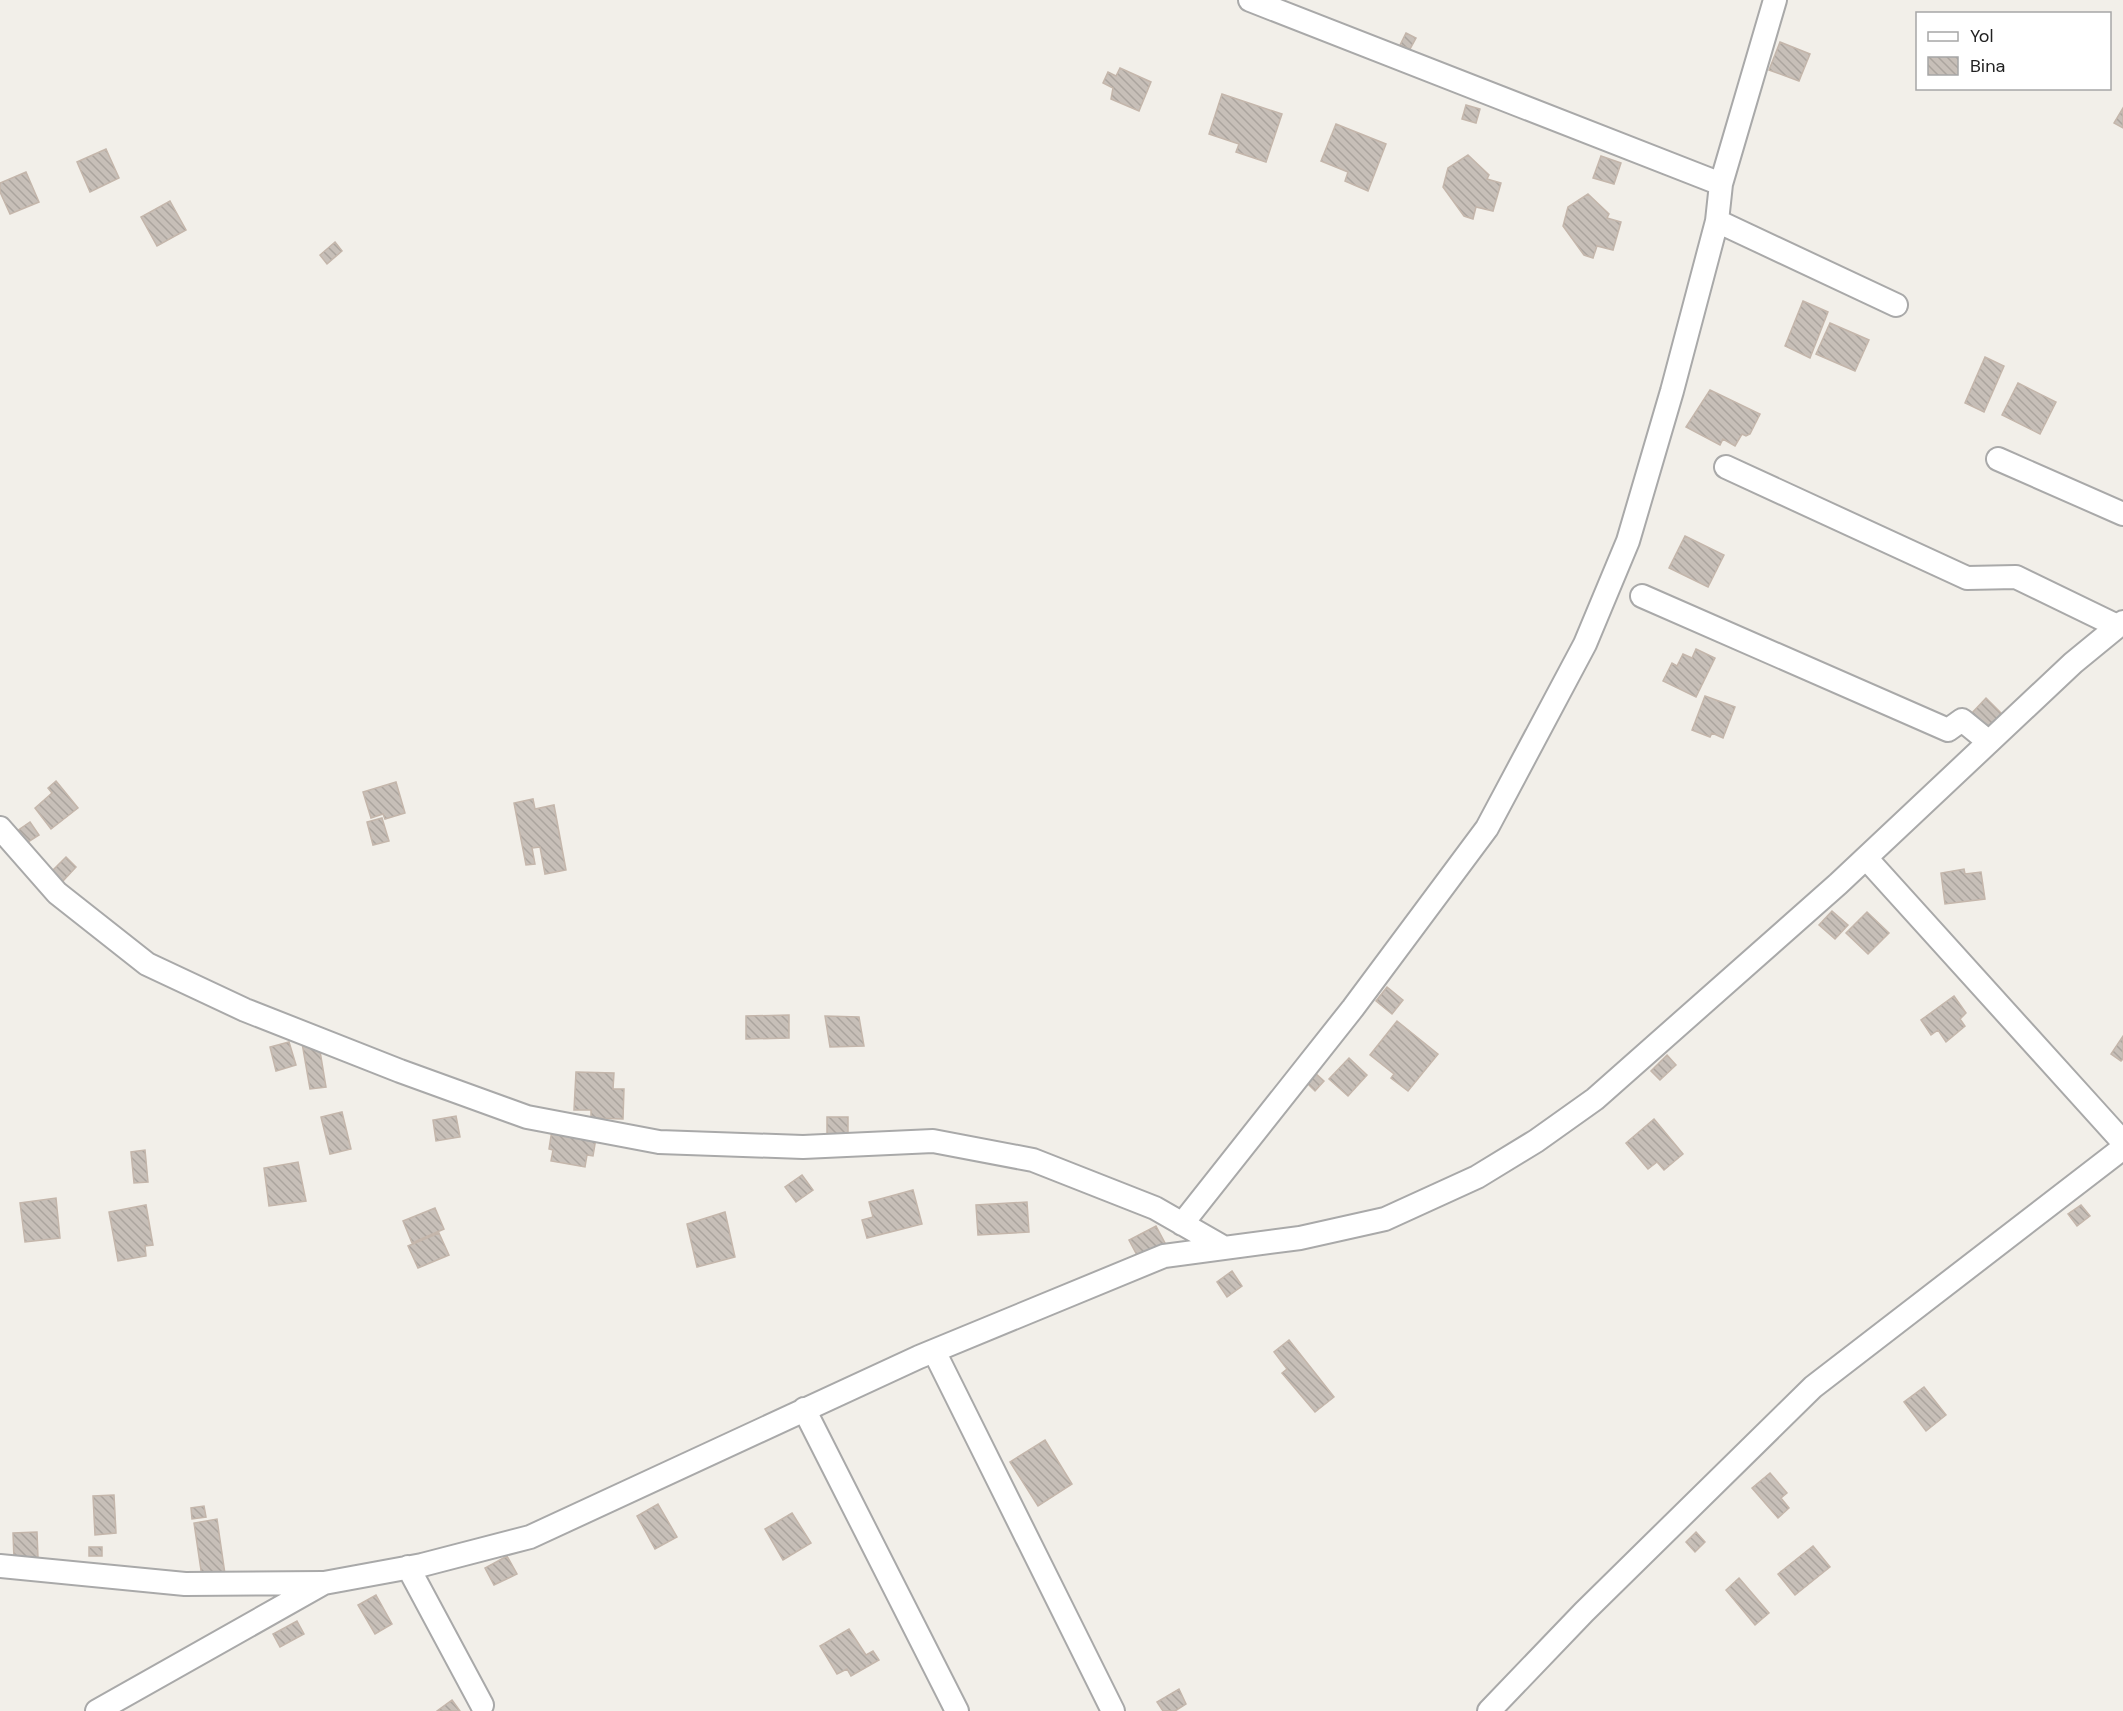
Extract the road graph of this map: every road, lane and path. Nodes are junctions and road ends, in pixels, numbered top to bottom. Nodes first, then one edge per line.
1 (1250, 0) edge
2 (1775, 0) edge
3 (1721, 184) junction
4 (1718, 221) junction
5 (1896, 305) dead end
6 (1998, 459) dead end
7 (1726, 467) dead end
8 (2123, 514) edge
9 (1642, 596) dead end
10 (2120, 624) edge
11 (1989, 742) junction
12 (0, 828) edge
13 (1866, 858) junction
14 (2123, 1142) edge
15 (2123, 1148) edge
16 (1182, 1224) junction
17 (1223, 1247) junction
18 (934, 1351) junction
19 (804, 1409) junction
20 (0, 1566) edge
21 (408, 1567) junction
22 (324, 1583) junction
23 (482, 1705) dead end
24 (97, 1711) edge
25 (957, 1711) edge
26 (1113, 1711) edge
27 (1489, 1711) edge

1 - 3 street
2 - 3 street
3 - 4 street
4 - 5 street
4 - 16 street
6 - 8 street
7 - 10 street
9 - 11 street
10 - 11 street
11 - 13 street
12 - 16 street
13 - 14 street
13 - 17 street
15 - 27 street
16 - 17 street
17 - 18 street
18 - 19 street
18 - 26 street
19 - 21 street
19 - 25 street
20 - 22 street
21 - 22 street
21 - 23 street
22 - 24 street

